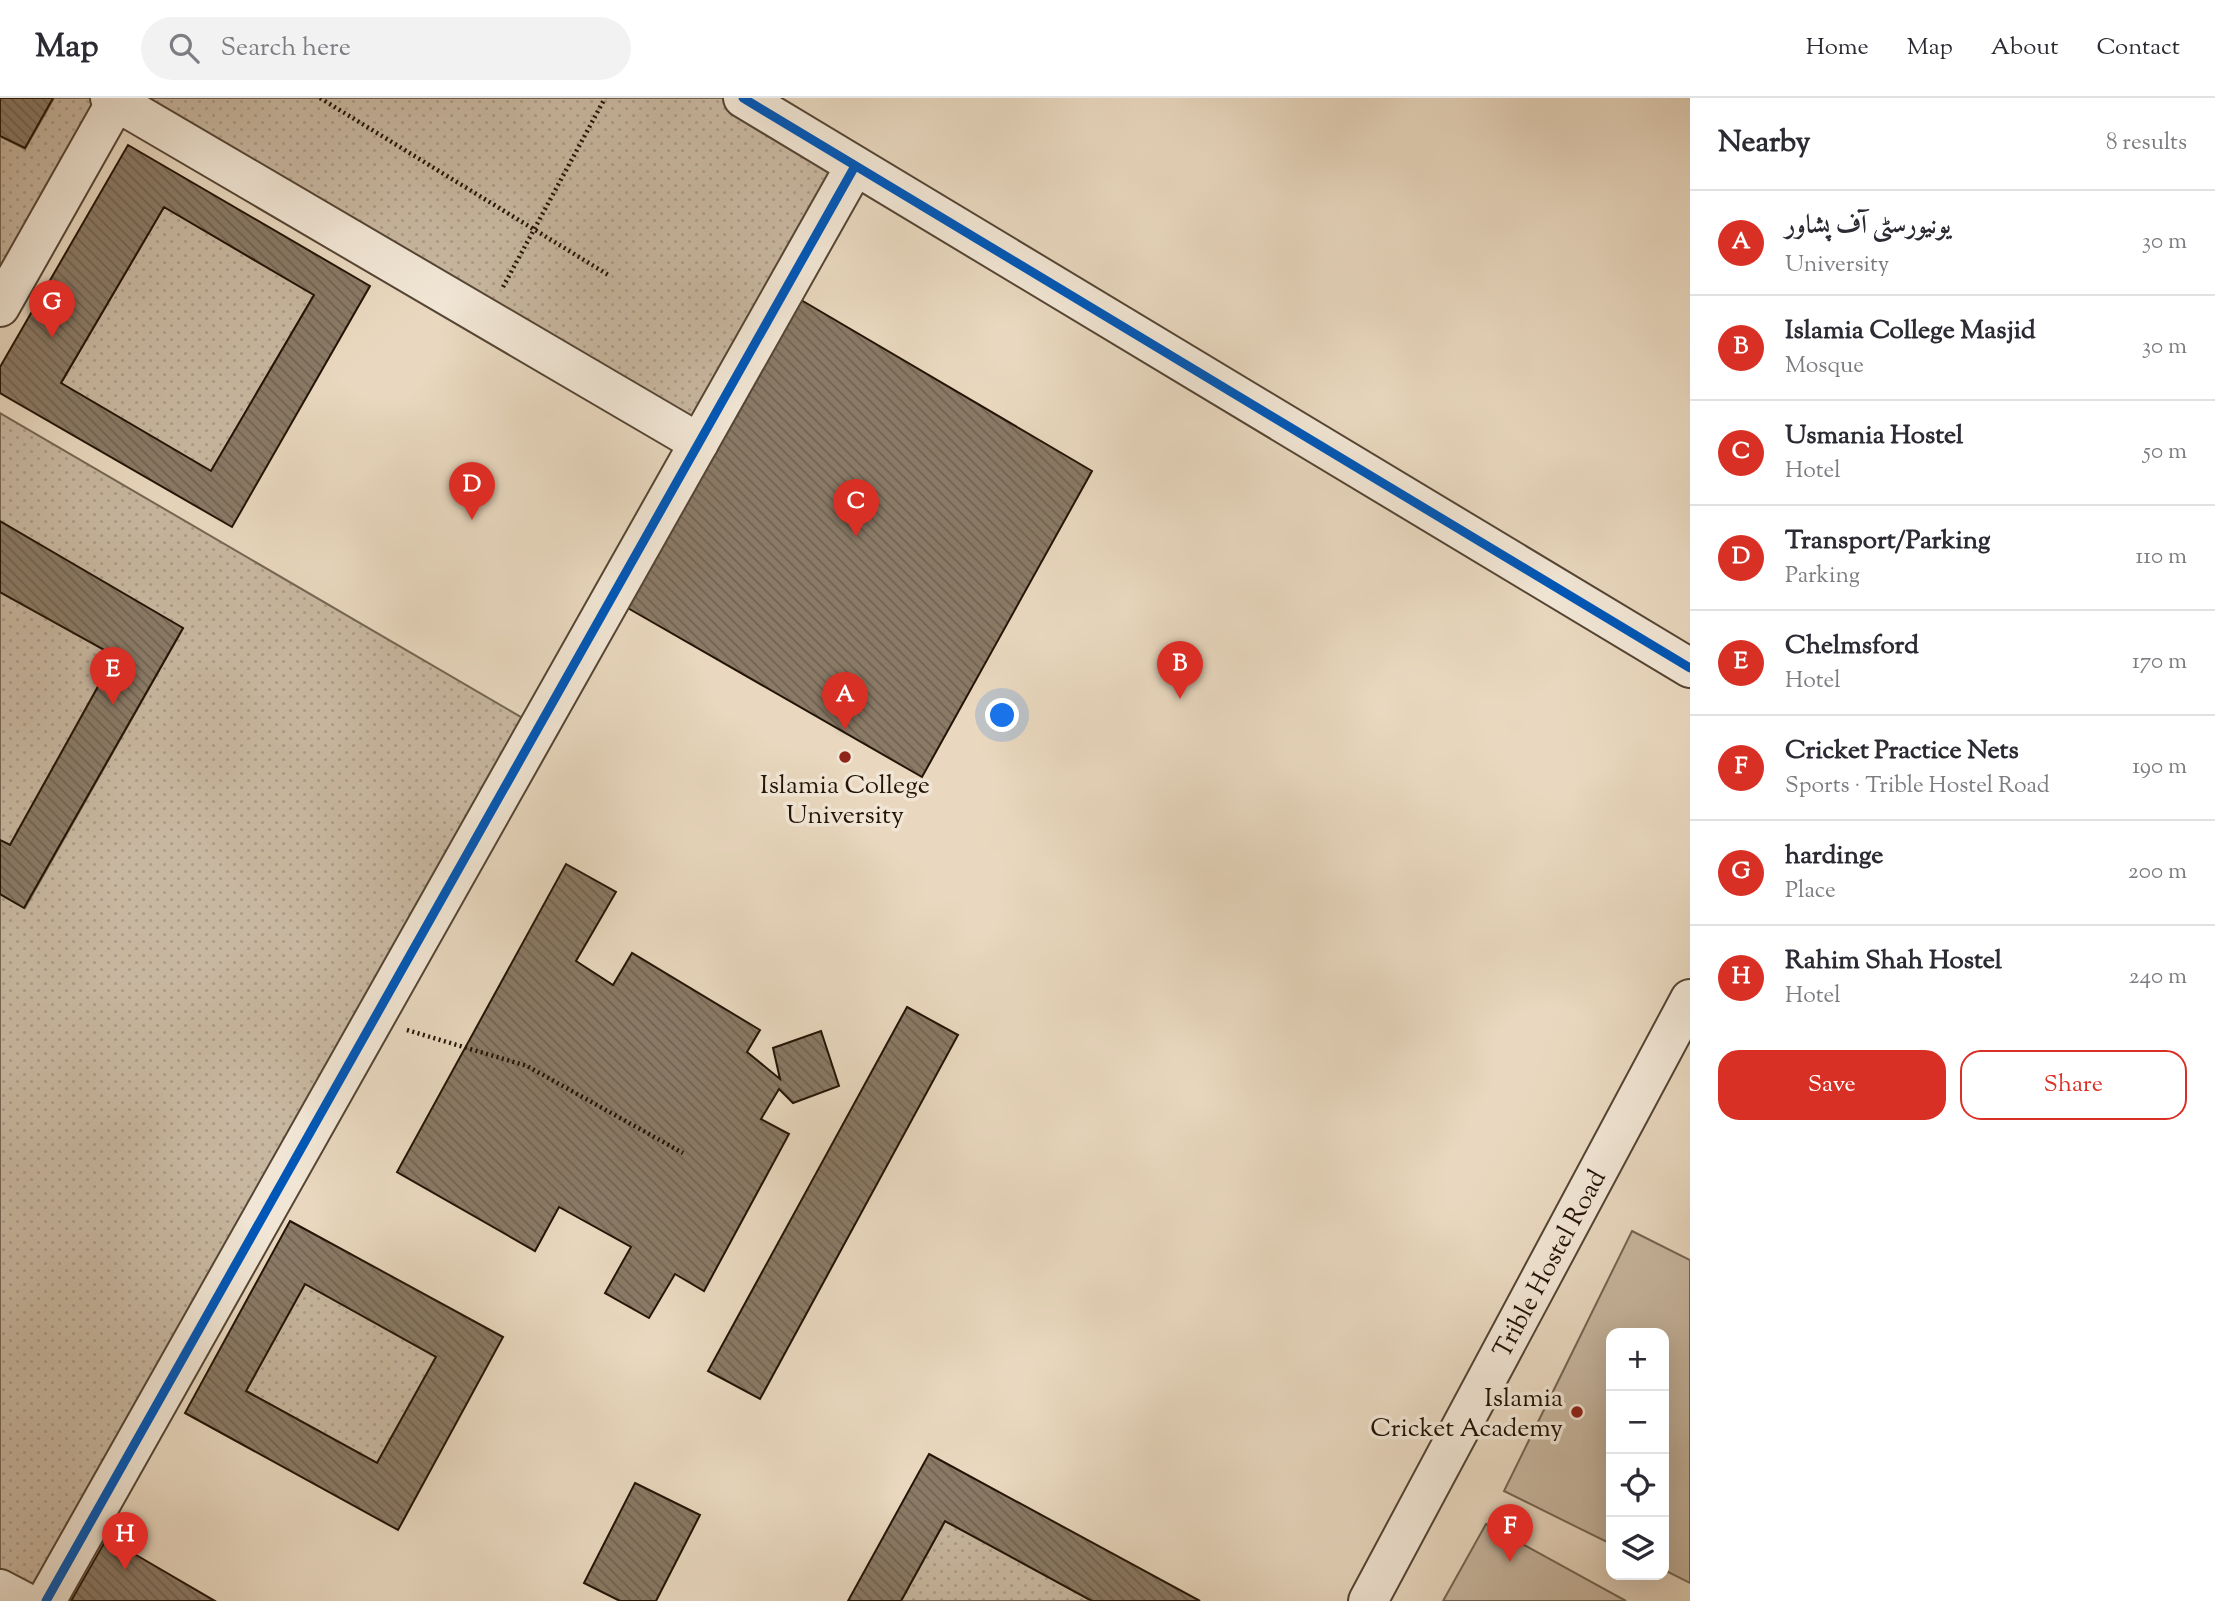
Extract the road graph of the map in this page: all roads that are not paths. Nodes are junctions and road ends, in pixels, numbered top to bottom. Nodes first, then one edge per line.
1 (743, 98) edge
2 (114, 99) edge
3 (855, 166) junction
4 (13, 252) edge
5 (0, 307) edge
6 (699, 443) junction
7 (1690, 668) edge
8 (1690, 999) edge
9 (0, 1589) edge
10 (23, 1601) edge
11 (46, 1601) edge
12 (1368, 1601) edge

1 - 3 street
2 - 4 street
2 - 6 street
3 - 6 street
3 - 7 street
4 - 5 street
6 - 11 street
8 - 12 street, Trible Hostel Road
9 - 10 street

